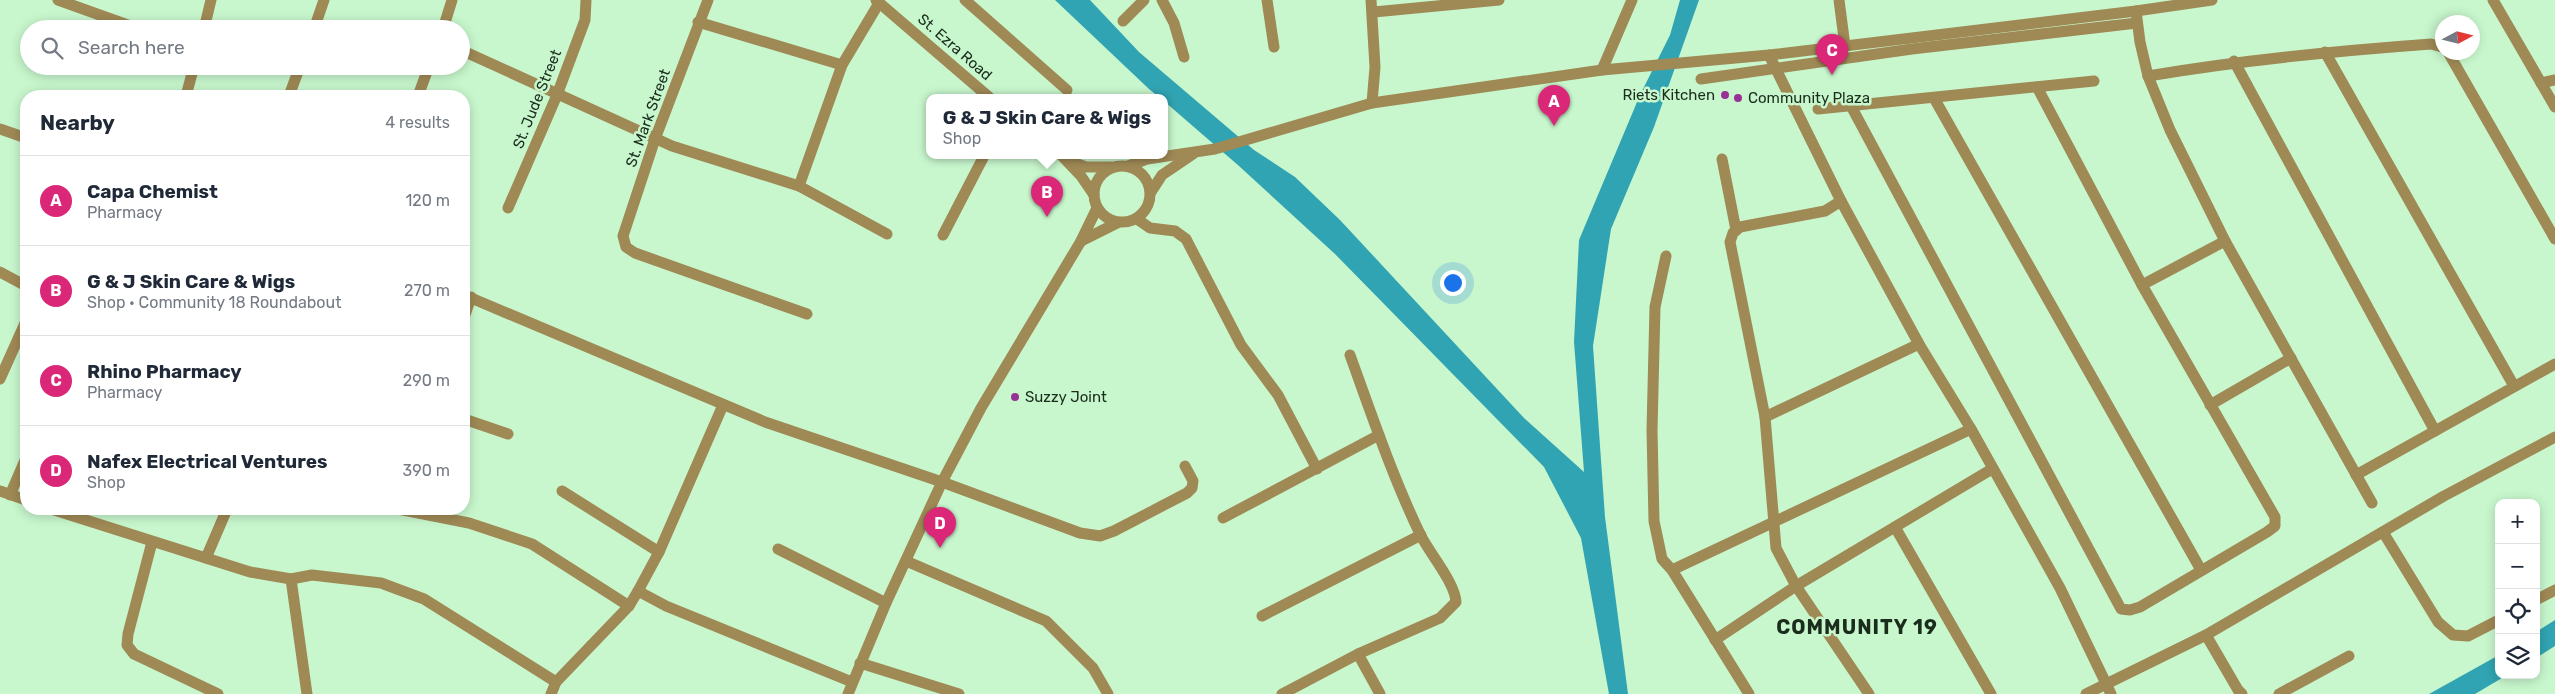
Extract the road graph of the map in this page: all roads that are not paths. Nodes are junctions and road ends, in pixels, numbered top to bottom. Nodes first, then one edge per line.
1 (58, 0) edge
2 (211, 0) edge
3 (324, 0) edge
4 (452, 0) edge
5 (586, 0) edge
6 (708, 0) edge
7 (965, 0) edge
8 (1144, 0) edge
9 (1162, 0) edge
10 (1267, 0) edge
11 (1371, 0) edge
12 (1499, 0) edge
13 (1632, 0) edge
14 (1839, 0) edge
15 (2212, 0) edge
16 (2493, 0) edge
17 (878, 1) edge
18 (1374, 12) junction
19 (2137, 17) junction
20 (114, 20) edge
21 (206, 20) edge
22 (317, 20) edge
23 (446, 20) edge
24 (1123, 21) dead end
25 (698, 22) junction
26 (2435, 45) edge
27 (1844, 46) junction
28 (1274, 47) dead end
29 (2325, 52) junction
30 (470, 54) edge
31 (1769, 55) junction
32 (1184, 57) dead end
33 (2453, 60) edge
34 (2234, 61) junction
35 (842, 65) junction
36 (1776, 68) junction
37 (1602, 70) junction
38 (192, 75) edge
39 (297, 75) edge
40 (426, 75) edge
41 (2148, 76) junction
42 (1701, 79) dead end
43 (2555, 80) edge
44 (2094, 81) dead end
45 (2541, 83) junction
46 (2037, 86) junction
47 (188, 90) edge
48 (291, 90) edge
49 (420, 90) edge
50 (1067, 90) dead end
51 (985, 94) edge
52 (557, 95) junction
53 (1934, 98) junction
54 (1372, 103) junction
55 (1850, 106) junction
56 (2555, 107) edge
57 (1818, 109) dead end
58 (0, 129) edge
59 (20, 136) edge
60 (656, 138) junction
61 (1194, 154) junction
62 (1168, 157) edge
63 (982, 159) edge
64 (1066, 159) edge
65 (1068, 159) edge
66 (1146, 159) edge
67 (1722, 159) dead end
68 (1128, 166) junction
69 (1113, 167) junction
70 (799, 186) junction
71 (1151, 192) junction
72 (1094, 195) junction
73 (1841, 201) junction
74 (508, 208) dead end
75 (1097, 208) junction
76 (1137, 219) junction
77 (1118, 223) junction
78 (1736, 230) junction
79 (887, 234) dead end
80 (943, 235) dead end
81 (2555, 239) edge
82 (1081, 241) junction
83 (2225, 241) junction
84 (1666, 256) dead end
85 (0, 272) edge
86 (20, 283) edge
87 (2142, 285) junction
88 (470, 297) edge
89 (807, 314) dead end
90 (20, 335) edge
91 (1918, 344) junction
92 (1350, 355) dead end
93 (2291, 358) junction
94 (2555, 364) edge
95 (0, 380) edge
96 (2514, 386) junction
97 (723, 404) junction
98 (2210, 405) junction
99 (1765, 418) junction
100 (470, 421) edge
101 (1971, 429) junction
102 (2435, 431) junction
103 (508, 434) dead end
104 (1379, 435) junction
105 (2555, 437) edge
106 (1186, 466) dead end
107 (20, 468) edge
108 (1317, 469) junction
109 (1992, 469) junction
110 (2356, 475) junction
111 (942, 482) junction
112 (562, 491) dead end
113 (5, 493) edge
114 (20, 498) edge
115 (2372, 502) dead end
116 (83, 515) edge
117 (225, 515) edge
118 (428, 515) edge
119 (1223, 518) dead end
120 (1775, 520) junction
121 (1895, 527) junction
122 (2383, 532) junction
123 (1421, 535) junction
124 (152, 542) junction
125 (778, 549) dead end
126 (658, 552) junction
127 (206, 558) junction
128 (906, 561) junction
129 (1672, 570) junction
130 (2201, 570) junction
131 (291, 579) junction
132 (1796, 586) junction
133 (2555, 590) edge
134 (638, 591) junction
135 (2540, 598) edge
136 (886, 603) junction
137 (629, 606) junction
138 (1262, 616) dead end
139 (2495, 622) edge
140 (2206, 635) junction
141 (1715, 640) junction
142 (1358, 654) junction
143 (2350, 656) dead end
144 (860, 663) junction
145 (556, 682) junction
146 (852, 682) junction
147 (2109, 689) edge
148 (218, 694) edge
149 (307, 694) edge
150 (551, 694) edge
151 (848, 694) edge
152 (959, 694) edge
153 (1108, 694) edge
154 (1282, 694) edge
155 (1380, 694) edge
156 (1748, 694) edge
157 (1869, 694) edge
158 (1992, 694) edge
159 (2086, 694) edge
160 (2242, 694) edge
161 (2279, 694) edge

1 - 20 street
2 - 21 street
3 - 22 street
4 - 23 street
5 - 52 street, St. Jude Street
6 - 25 street, St. Mark Street
7 - 50 street
8 - 24 street
9 - 32 street
10 - 28 street
11 - 18 street
12 - 18 street
13 - 37 street
14 - 27 street
15 - 19 street
16 - 45 street
17 - 35 street
17 - 51 street, St. Ezra Road
18 - 54 street
19 - 27 street
19 - 36 street
19 - 41 street
25 - 35 street
25 - 60 street, St. Mark Street
26 - 29 street
27 - 31 street
29 - 34 street
29 - 96 street
30 - 52 street
31 - 36 street
31 - 37 street
33 - 81 street
34 - 41 street
34 - 102 street
35 - 70 street
36 - 42 street
36 - 73 street
37 - 54 street
38 - 47 street
39 - 48 street
40 - 49 street
41 - 83 street
43 - 45 street
44 - 46 street
45 - 56 street
46 - 53 street
46 - 87 street
52 - 60 street
52 - 74 street, St. Jude Street
53 - 55 street
53 - 130 street
54 - 61 street
55 - 57 street
55 - 130 street
58 - 59 street
60 - 70 street
60 - 89 street, St. Mark Street
61 - 62 street
61 - 71 street
63 - 80 street
64 - 72 street
65 - 69 street
66 - 68 street
67 - 78 street
68 - 69 street
68 - 71 street
69 - 72 street
70 - 79 street
71 - 76 street
72 - 75 street
73 - 78 street
73 - 91 street
75 - 77 street
75 - 82 street
76 - 77 street
76 - 108 street
77 - 82 street
78 - 99 street
82 - 111 street
83 - 87 street
83 - 93 street
84 - 129 street
85 - 86 street
87 - 98 street
88 - 97 street
90 - 95 street
91 - 99 street
91 - 101 street
92 - 104 street
93 - 98 street
93 - 110 street
94 - 96 street
96 - 102 street
97 - 111 street
97 - 126 street
98 - 130 street
99 - 120 street
100 - 103 street
101 - 109 street
101 - 120 street
102 - 110 street
104 - 108 street
104 - 123 street
105 - 122 street
106 - 111 street
107 - 113 street
108 - 119 street
109 - 121 street
109 - 147 street
110 - 115 street
111 - 128 street
112 - 126 street
113 - 114 street
116 - 124 street
117 - 127 street
118 - 137 street
120 - 129 street
120 - 132 street
121 - 132 street
121 - 158 street
122 - 139 street
122 - 140 street
123 - 138 street
123 - 142 street
124 - 127 street
124 - 148 street
125 - 136 street
126 - 134 street
127 - 131 street
128 - 136 street
128 - 153 street
129 - 141 street
131 - 145 street
131 - 149 street
132 - 141 street
132 - 157 street
133 - 135 street
134 - 137 street
134 - 146 street
136 - 144 street
137 - 145 street
140 - 147 street
140 - 160 street
141 - 156 street
142 - 154 street
142 - 155 street
143 - 161 street
144 - 146 street
144 - 152 street
145 - 150 street
146 - 151 street
147 - 159 street

